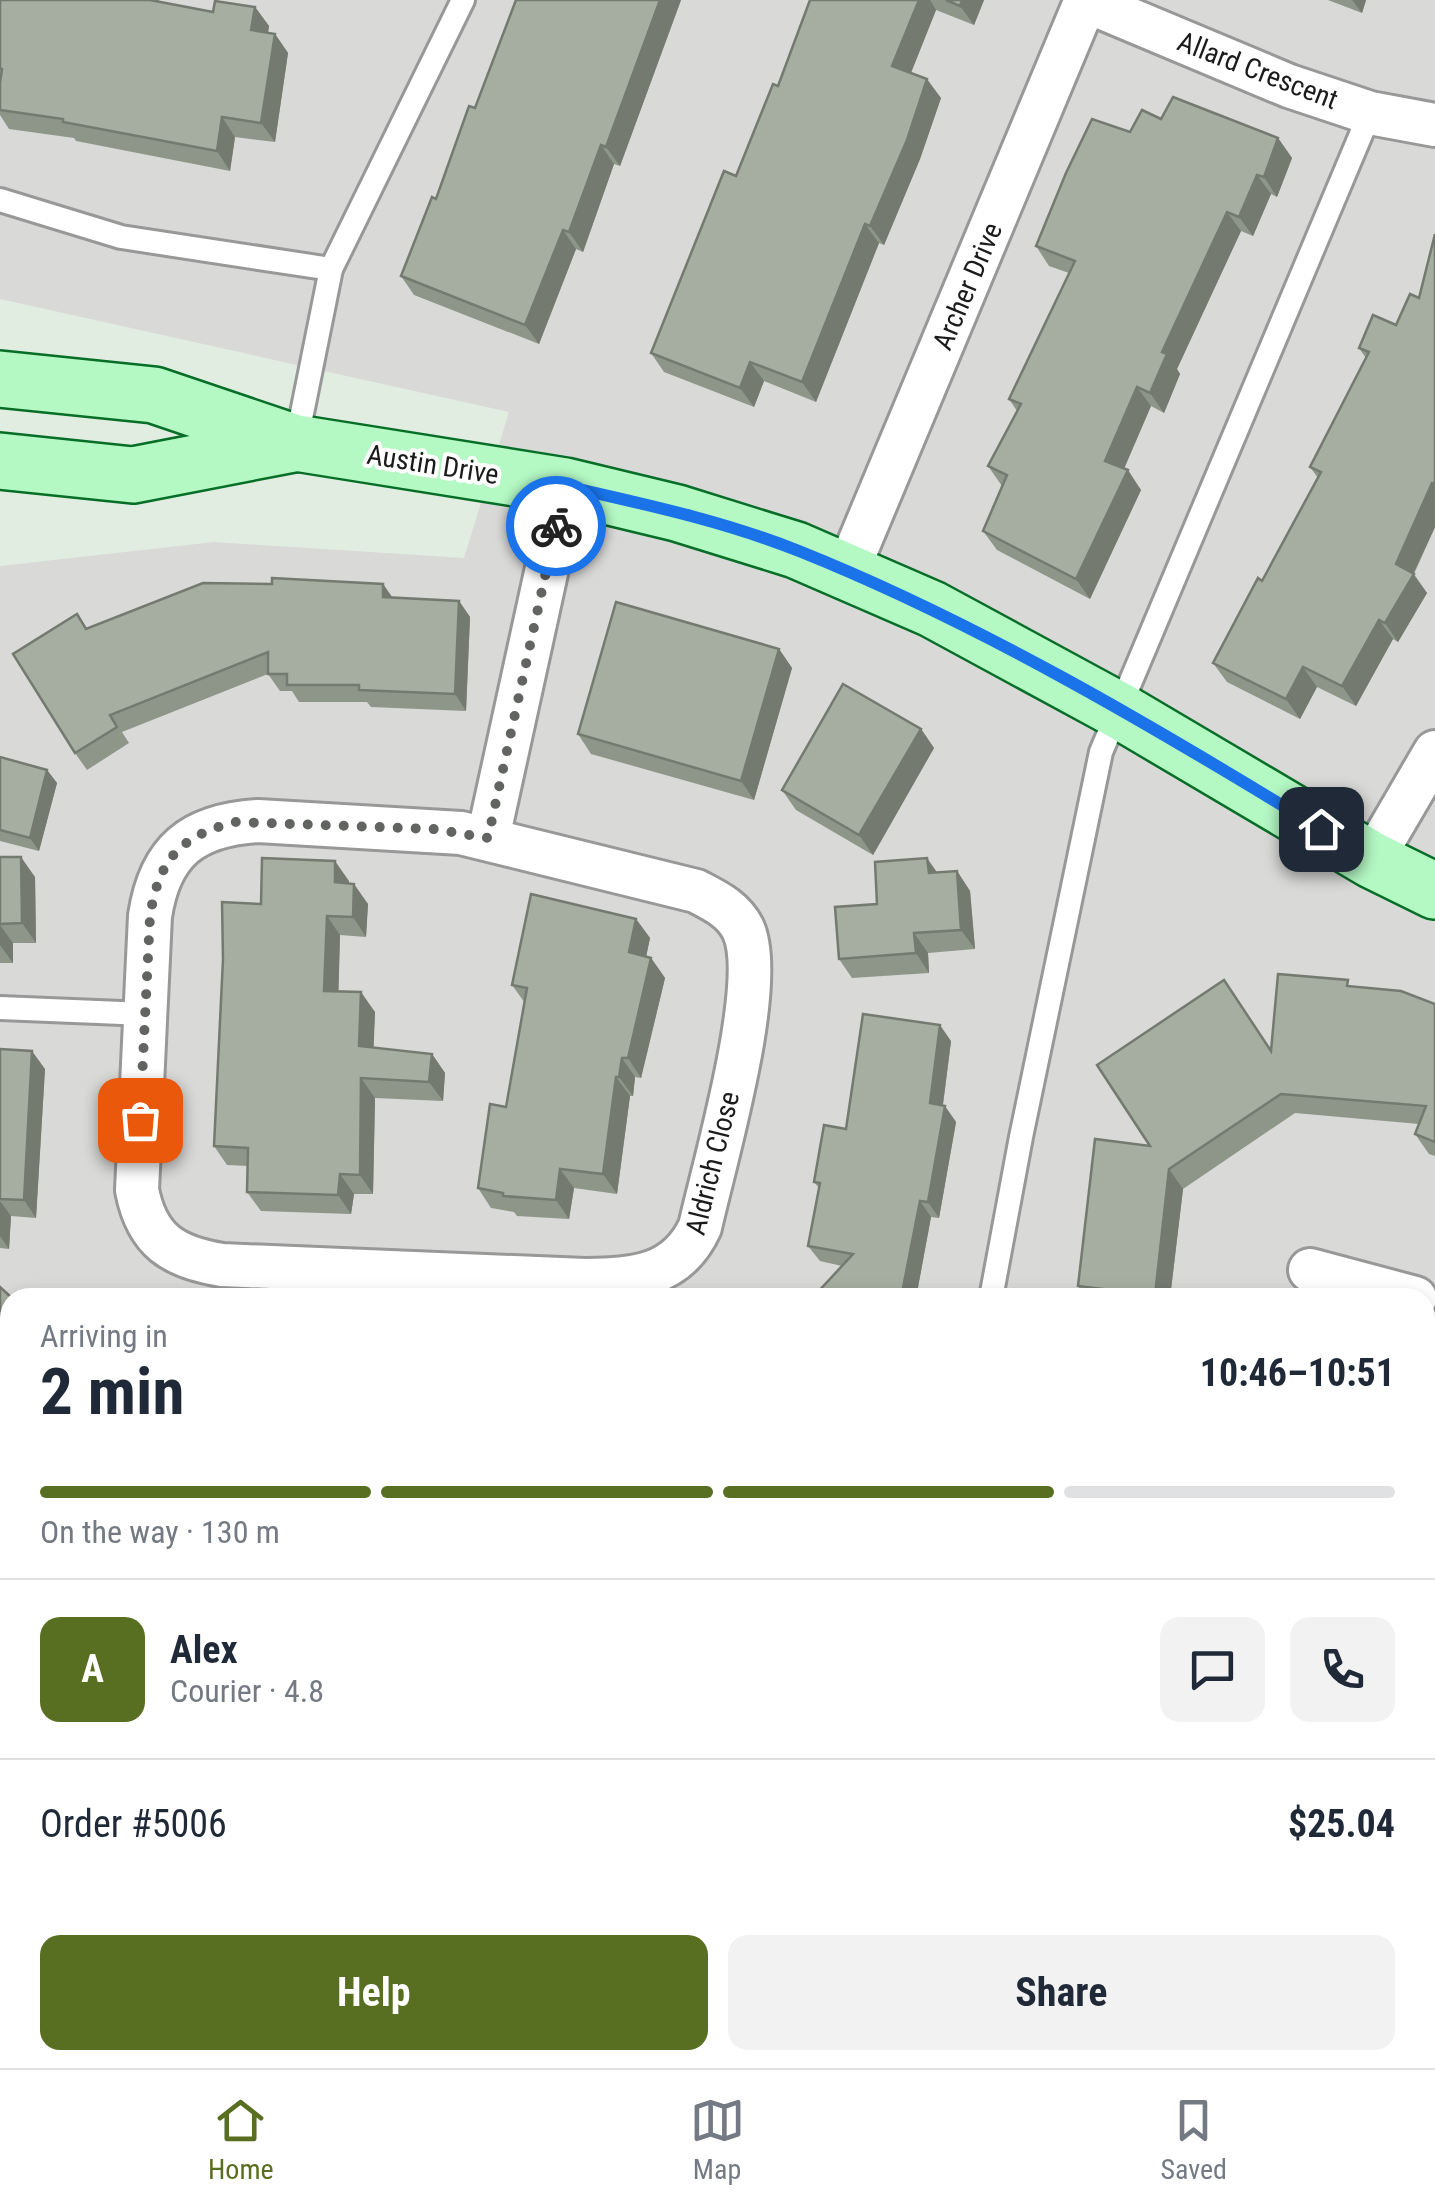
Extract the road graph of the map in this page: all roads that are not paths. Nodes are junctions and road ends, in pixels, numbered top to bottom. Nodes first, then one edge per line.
1 (463, 0) edge
2 (1086, 0) edge
3 (1370, 113) junction
4 (1435, 125) edge
5 (0, 200) edge
6 (331, 269) junction
7 (0, 379) edge
8 (296, 444) junction
9 (0, 461) edge
10 (565, 486) junction
11 (848, 572) junction
12 (1120, 711) junction
13 (1435, 752) edge
14 (488, 838) junction
15 (1372, 860) junction
16 (1435, 891) edge
17 (0, 1008) edge
18 (146, 1014) junction
19 (1310, 1270) dead end
20 (993, 1288) edge
21 (1378, 1288) edge

1 - 6 lane
2 - 3 street, Allard Crescent
2 - 11 street, Archer Drive
3 - 4 street, Allard Crescent
3 - 12 lane
5 - 6 lane
6 - 8 lane
7 - 8 street, Austin Drive
8 - 9 street, Austin Drive
8 - 10 street, Austin Drive
10 - 11 street, Austin Drive
10 - 14 street
11 - 12 street, Austin Drive
12 - 15 street, Austin Drive
12 - 20 lane
13 - 15 street
14 - 18 street, Aldrich Close
14 - 18 street, Aldrich Close
15 - 16 street, Austin Drive
17 - 18 lane
19 - 21 street

